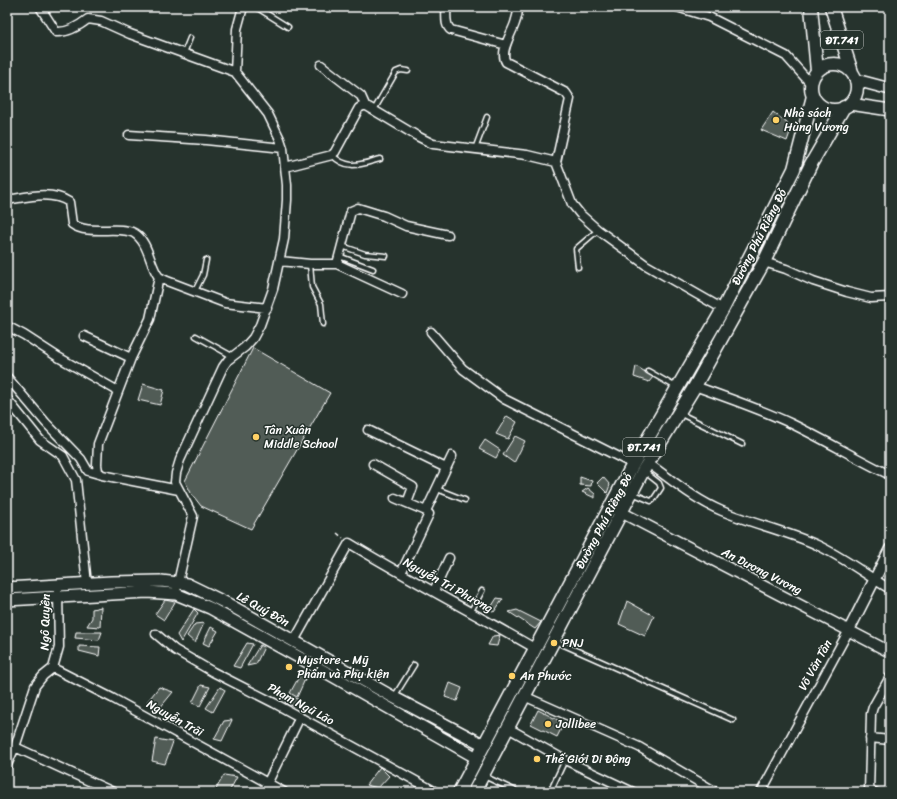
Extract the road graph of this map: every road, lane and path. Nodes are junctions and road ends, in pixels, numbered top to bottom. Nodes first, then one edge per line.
1 (40, 7) edge
2 (243, 7) edge
3 (256, 7) edge
4 (446, 7) edge
5 (518, 7) edge
6 (677, 7) edge
7 (811, 7) edge
8 (831, 7) edge
9 (288, 27) dead end
10 (190, 38) dead end
11 (506, 45) junction
12 (184, 54) junction
13 (321, 65) dead end
14 (408, 71) dead end
15 (817, 71) junction
16 (235, 72) junction
17 (854, 76) junction
18 (811, 84) junction
19 (890, 89) edge
20 (813, 96) junction
21 (365, 105) junction
22 (847, 105) junction
23 (374, 110) junction
24 (890, 110) edge
25 (487, 117) dead end
26 (129, 136) dead end
27 (283, 148) junction
28 (475, 148) junction
29 (332, 156) junction
30 (380, 159) dead end
31 (556, 162) junction
32 (285, 167) junction
33 (7, 200) edge
34 (598, 230) junction
35 (448, 235) dead end
36 (342, 246) junction
37 (339, 256) junction
38 (386, 256) dead end
39 (206, 260) dead end
40 (280, 261) junction
41 (764, 262) junction
42 (310, 264) junction
43 (337, 264) junction
44 (578, 267) dead end
45 (373, 269) dead end
46 (159, 276) junction
47 (195, 292) junction
48 (402, 294) dead end
49 (890, 297) edge
50 (267, 308) junction
51 (724, 309) junction
52 (323, 324) dead end
53 (7, 326) edge
54 (431, 332) dead end
55 (84, 336) dead end
56 (196, 336) dead end
57 (232, 356) junction
58 (131, 358) junction
59 (648, 371) dead end
60 (7, 377) edge
61 (695, 386) junction
62 (678, 388) junction
63 (118, 391) junction
64 (7, 399) edge
65 (679, 412) junction
66 (368, 430) dead end
67 (742, 444) dead end
68 (452, 456) dead end
69 (373, 464) dead end
70 (642, 466) junction
71 (446, 468) junction
72 (102, 475) junction
73 (890, 475) edge
74 (437, 489) junction
75 (179, 490) junction
76 (632, 493) junction
77 (395, 498) dead end
78 (465, 500) dead end
79 (407, 503) junction
80 (616, 510) junction
81 (426, 511) junction
82 (890, 549) edge
83 (450, 558) dead end
84 (401, 573) junction
85 (874, 580) junction
86 (178, 582) junction
87 (87, 584) junction
88 (58, 585) junction
89 (7, 588) edge
90 (890, 589) edge
91 (434, 591) junction
92 (482, 591) dead end
93 (176, 594) junction
94 (58, 597) junction
95 (7, 600) edge
96 (471, 611) junction
97 (849, 630) junction
98 (156, 634) dead end
99 (553, 640) junction
100 (294, 641) junction
101 (536, 649) junction
102 (890, 652) edge
103 (414, 665) dead end
104 (53, 668) junction
105 (890, 677) edge
106 (524, 696) junction
107 (393, 697) junction
108 (300, 717) junction
109 (733, 720) dead end
110 (508, 728) junction
111 (870, 738) junction
112 (890, 740) edge
113 (484, 745) junction
114 (15, 747) junction
115 (495, 751) junction
116 (477, 758) junction
117 (565, 760) junction
118 (7, 765) edge
119 (485, 770) junction
120 (268, 783) junction
121 (869, 790) edge
122 (113, 792) edge
123 (263, 792) edge
124 (284, 792) edge
125 (436, 792) edge
126 (459, 792) edge
127 (474, 792) edge
128 (518, 792) edge
129 (550, 792) edge
130 (633, 792) edge
131 (716, 792) edge
132 (761, 792) edge
133 (879, 792) edge

1 - 12 street
2 - 16 street
3 - 9 lane
4 - 11 street
5 - 11 street
6 - 18 street
7 - 15 main road, ĐT.741
8 - 17 main road, ĐT.741
10 - 12 lane
11 - 31 street
12 - 16 street
13 - 21 street
14 - 23 lane
15 - 17 main road
15 - 18 main road
16 - 27 street
17 - 19 main road
17 - 22 main road
18 - 20 main road
20 - 22 main road
20 - 51 main road, Đường Phú Riềng Đỏ / ĐT.741
21 - 23 street
21 - 29 street
22 - 24 main road
22 - 41 main road, Đường Phú Riềng Đỏ / ĐT.741
23 - 28 street
25 - 28 lane
26 - 27 street
27 - 32 street
28 - 31 street
29 - 30 lane
29 - 32 street
31 - 34 street
32 - 40 street
33 - 46 street
34 - 44 lane
34 - 51 street
35 - 36 street
36 - 37 street
36 - 38 lane
37 - 43 street
37 - 45 lane
39 - 47 lane
40 - 42 street
40 - 50 street
41 - 49 street
41 - 61 main road, Đường Phú Riềng Đỏ / ĐT.741
42 - 43 street
42 - 52 lane
43 - 48 street
46 - 47 street
46 - 58 street
47 - 50 street
50 - 57 street
51 - 62 main road, Đường Phú Riềng Đỏ / ĐT.741
53 - 63 street
54 - 70 street
55 - 58 street
56 - 57 lane
57 - 75 street
58 - 63 street
59 - 62 lane
60 - 72 street
61 - 65 main road, Đường Phú Riềng Đỏ / ĐT.741
61 - 73 street
62 - 70 main road, Đường Phú Riềng Đỏ / ĐT.741
63 - 72 street
64 - 87 street
65 - 67 lane
65 - 70 main road, Đường Phú Riềng Đỏ / ĐT.741
66 - 71 street
68 - 71 street
69 - 79 street
70 - 76 main road, Đường Phú Riềng Đỏ / ĐT.741
70 - 76 lane
70 - 80 main road, Đường Phú Riềng Đỏ / ĐT.741
70 - 85 street
71 - 74 street
72 - 75 street
74 - 78 lane
74 - 81 street
75 - 86 street
76 - 80 main road, Đường Phú Riềng Đỏ / ĐT.741
77 - 79 street
79 - 81 street
80 - 97 street, An Dương Vương
80 - 99 main road, Đường Phú Riềng Đỏ / ĐT.741
80 - 101 main road, Đường Phú Riềng Đỏ / ĐT.741
81 - 84 street
82 - 85 street, Võ Văn Tần
83 - 91 street
84 - 91 street, Nguyễn Tri Phương
84 - 100 street, Nguyễn Tri Phương
85 - 90 street
85 - 97 street, Võ Văn Tần
86 - 87 main road, Lê Quý Đôn
86 - 93 street
86 - 100 main road, Lê Quý Đôn
87 - 88 main road, Lê Quý Đôn
88 - 89 main road, Lê Quý Đôn
88 - 94 street, Ngô Quyền
91 - 96 street, Nguyễn Tri Phương
92 - 96 lane
93 - 94 main road, Lê Quý Đôn
93 - 116 main road, Lê Quý Đôn
94 - 95 main road, Lê Quý Đôn
94 - 104 street, Ngô Quyền
96 - 101 street, Nguyễn Tri Phương
97 - 102 street, An Dương Vương
97 - 132 street, Võ Văn Tần
98 - 108 street, Phạm Ngũ Lão
99 - 106 main road, Đường Phú Riềng Đỏ / ĐT.741
99 - 109 lane
100 - 107 main road, Lê Quý Đôn
101 - 113 main road, Đường Phú Riềng Đỏ / ĐT.741
103 - 107 lane
104 - 114 street, Ngô Quyền
104 - 120 street, Nguyễn Trãi
105 - 111 street
106 - 110 main road, Đường Phú Riềng Đỏ / ĐT.741
106 - 131 street
107 - 113 main road, Lê Quý Đôn
108 - 120 street
108 - 125 street, Phạm Ngũ Lão
110 - 115 main road, Đường Phú Riềng Đỏ / ĐT.741
110 - 117 street
111 - 112 street
111 - 121 street
113 - 115 main road
113 - 116 main road, Đường Phú Riềng Đỏ / ĐT.741
114 - 118 street, Ngô Quyền
114 - 122 street
115 - 119 main road, Đường Phú Riềng Đỏ / ĐT.741
116 - 119 main road
116 - 126 main road, Đường Phú Riềng Đỏ / ĐT.741
117 - 129 lane
117 - 130 street
119 - 127 main road, Đường Phú Riềng Đỏ / ĐT.741
119 - 128 lane
120 - 123 street
120 - 124 street, Nguyễn Trãi
121 - 133 lane

